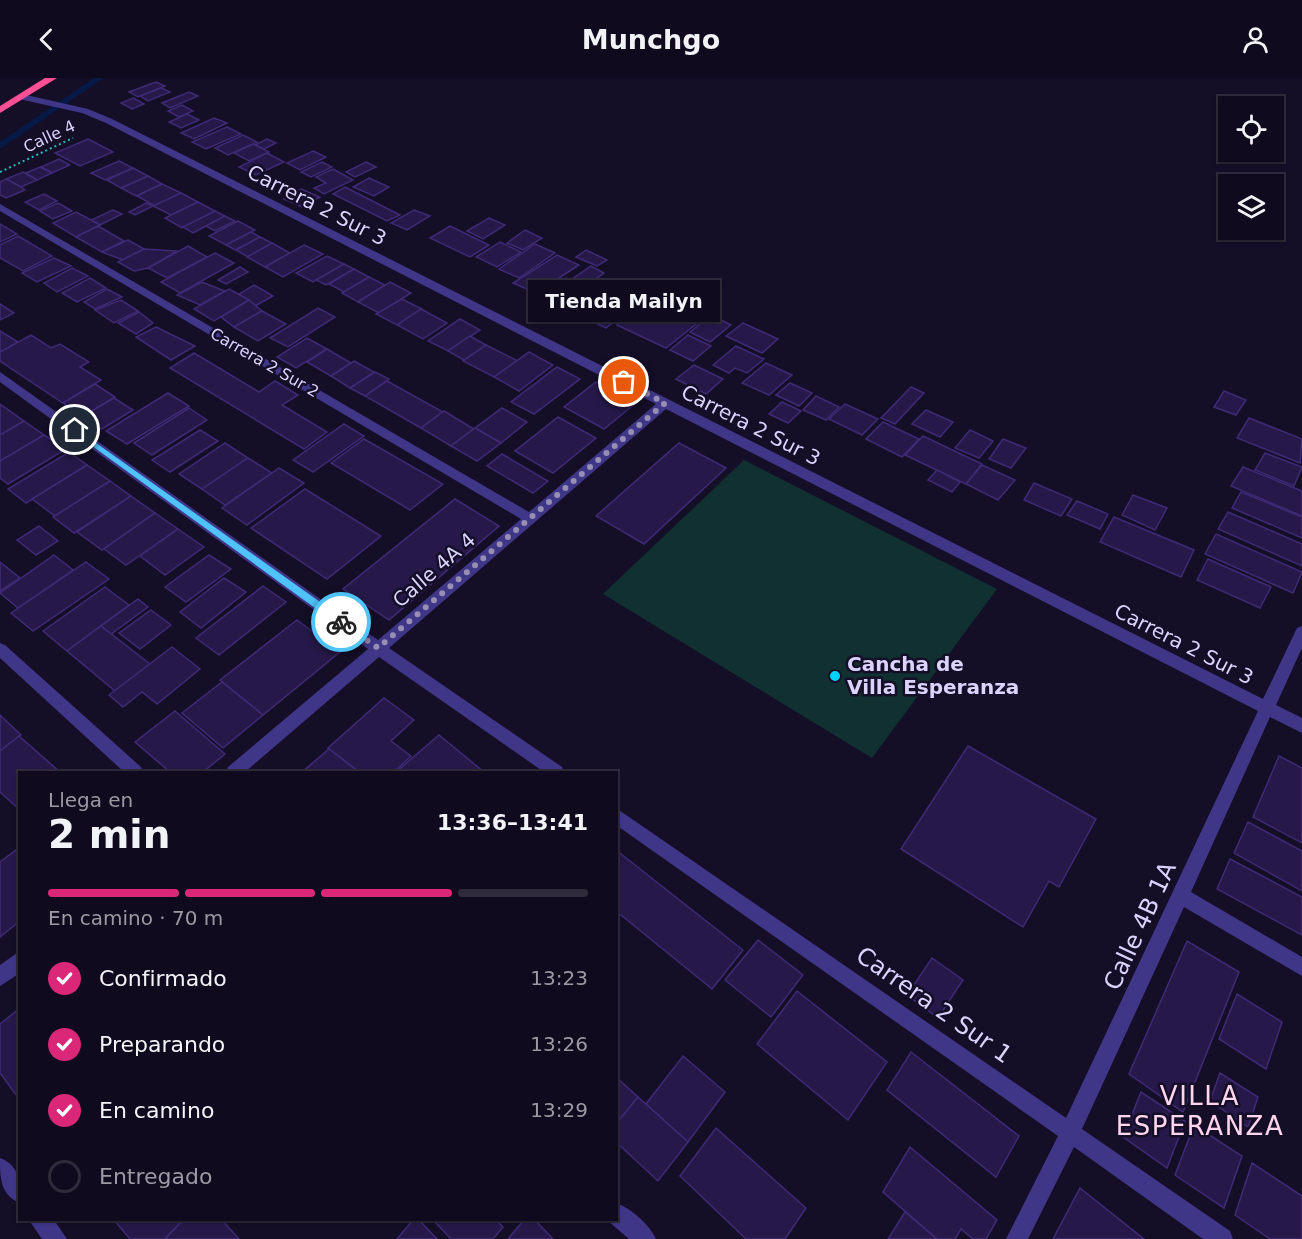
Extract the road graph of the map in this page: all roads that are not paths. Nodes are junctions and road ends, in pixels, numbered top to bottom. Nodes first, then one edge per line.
1 (52, 78) edge
2 (22, 97) junction
3 (0, 110) edge
4 (0, 207) edge
5 (0, 376) edge
6 (665, 403) junction
7 (530, 518) junction
8 (1302, 632) edge
9 (378, 648) junction
10 (0, 649) edge
11 (1267, 708) junction
12 (1302, 726) edge
13 (134, 771) edge
14 (235, 771) edge
15 (555, 771) edge
16 (618, 816) edge
17 (1181, 896) junction
18 (18, 962) edge
19 (1302, 967) edge
20 (0, 977) edge
21 (1071, 1131) junction
22 (0, 1168) edge
23 (18, 1190) edge
24 (618, 1215) edge
25 (41, 1221) edge
26 (56, 1239) edge
27 (645, 1239) edge
28 (1017, 1239) edge
29 (1222, 1239) edge

1 - 2 highway
2 - 3 highway
2 - 6 street, Carrera 2 Sur 3
4 - 7 street, Carrera 2 Sur 2
5 - 9 street
6 - 7 street, Calle 4A 4
6 - 11 street, Carrera 2 Sur 3
7 - 9 street, Calle 4A 4
8 - 11 street, Calle 4B 1A
9 - 14 street, Calle 4A 4
9 - 15 street
10 - 13 street
11 - 12 street, Carrera 2 Sur 3
11 - 17 street, Calle 4B 1A
16 - 21 street, Carrera 2 Sur 1
17 - 19 street
17 - 21 street, Calle 4B 1A
18 - 20 street
21 - 28 street, Calle 4B 1A
21 - 29 street, Carrera 2 Sur 1
22 - 23 street
24 - 27 street
25 - 26 street

